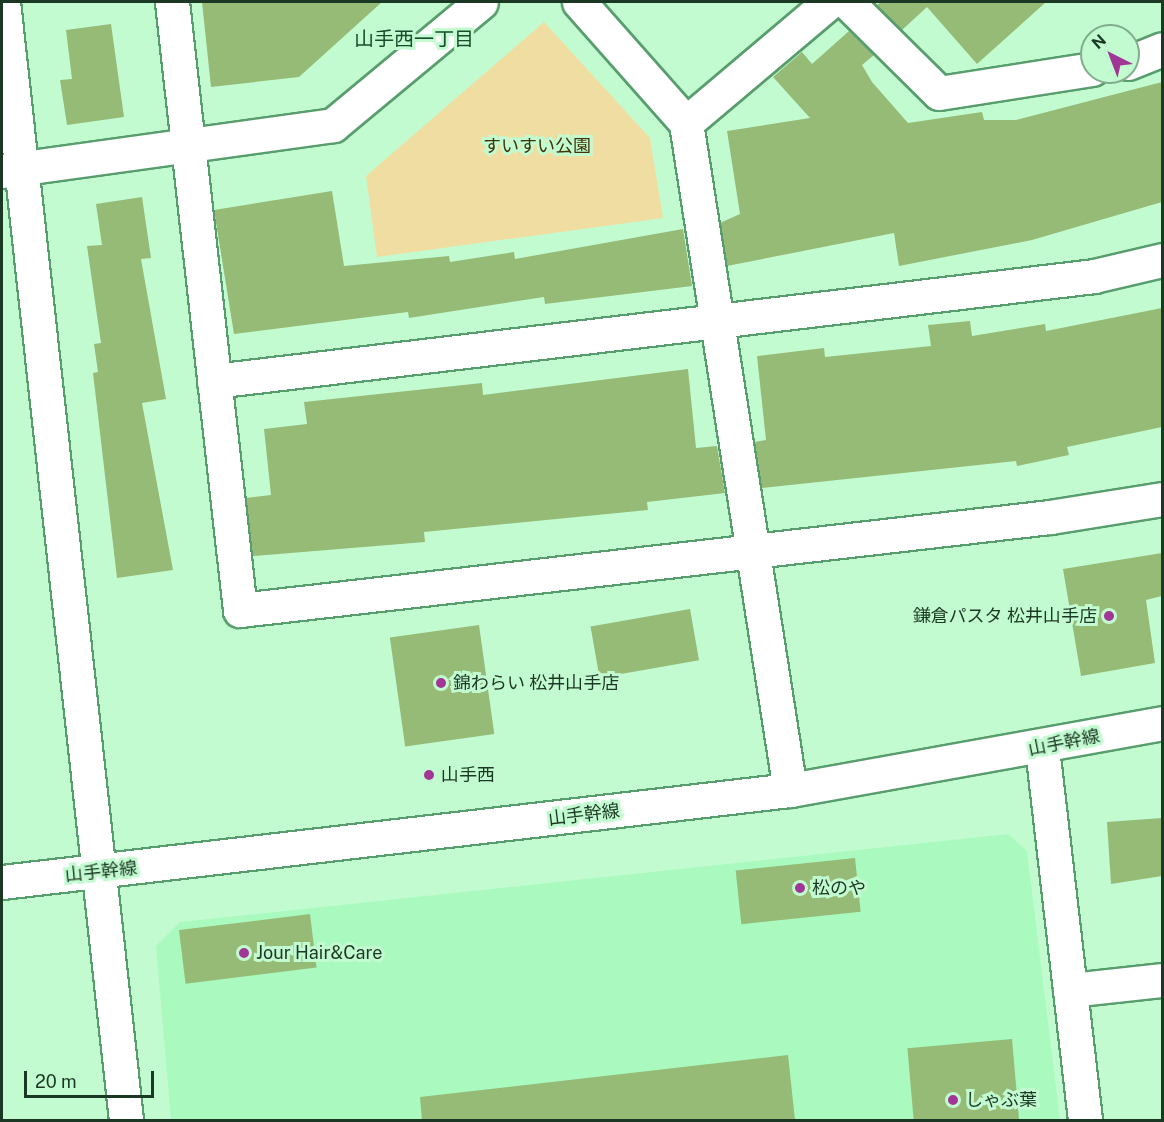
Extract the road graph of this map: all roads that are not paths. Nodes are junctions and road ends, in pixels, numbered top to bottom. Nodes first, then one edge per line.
1 (3, 2) edge
2 (172, 2) edge
3 (481, 2) edge
4 (579, 2) edge
5 (829, 2) edge
6 (847, 2) edge
7 (1162, 49) edge
8 (1140, 58) edge
9 (1080, 71) edge
10 (686, 123) junction
11 (188, 146) junction
12 (11, 169) edge
13 (1162, 260) edge
14 (716, 321) junction
15 (214, 381) junction
16 (1162, 500) edge
17 (753, 551) junction
18 (1162, 723) edge
19 (1042, 748) junction
20 (790, 790) junction
21 (99, 873) junction
22 (2, 882) edge
23 (1162, 980) edge
24 (1070, 990) junction
25 (126, 1120) edge
26 (1085, 1120) edge

1 - 12 street
2 - 11 street
3 - 11 street
4 - 10 street
5 - 10 street
6 - 9 street
7 - 8 street
10 - 14 street
11 - 12 street
11 - 15 street
12 - 21 street
13 - 14 street
14 - 15 street
14 - 17 street
15 - 17 street
16 - 17 street
17 - 20 street
18 - 19 street, 山手幹線
19 - 20 street, 山手幹線
19 - 24 street
20 - 21 street, 山手幹線
21 - 22 street, 山手幹線
21 - 25 street
23 - 24 street
24 - 26 street

